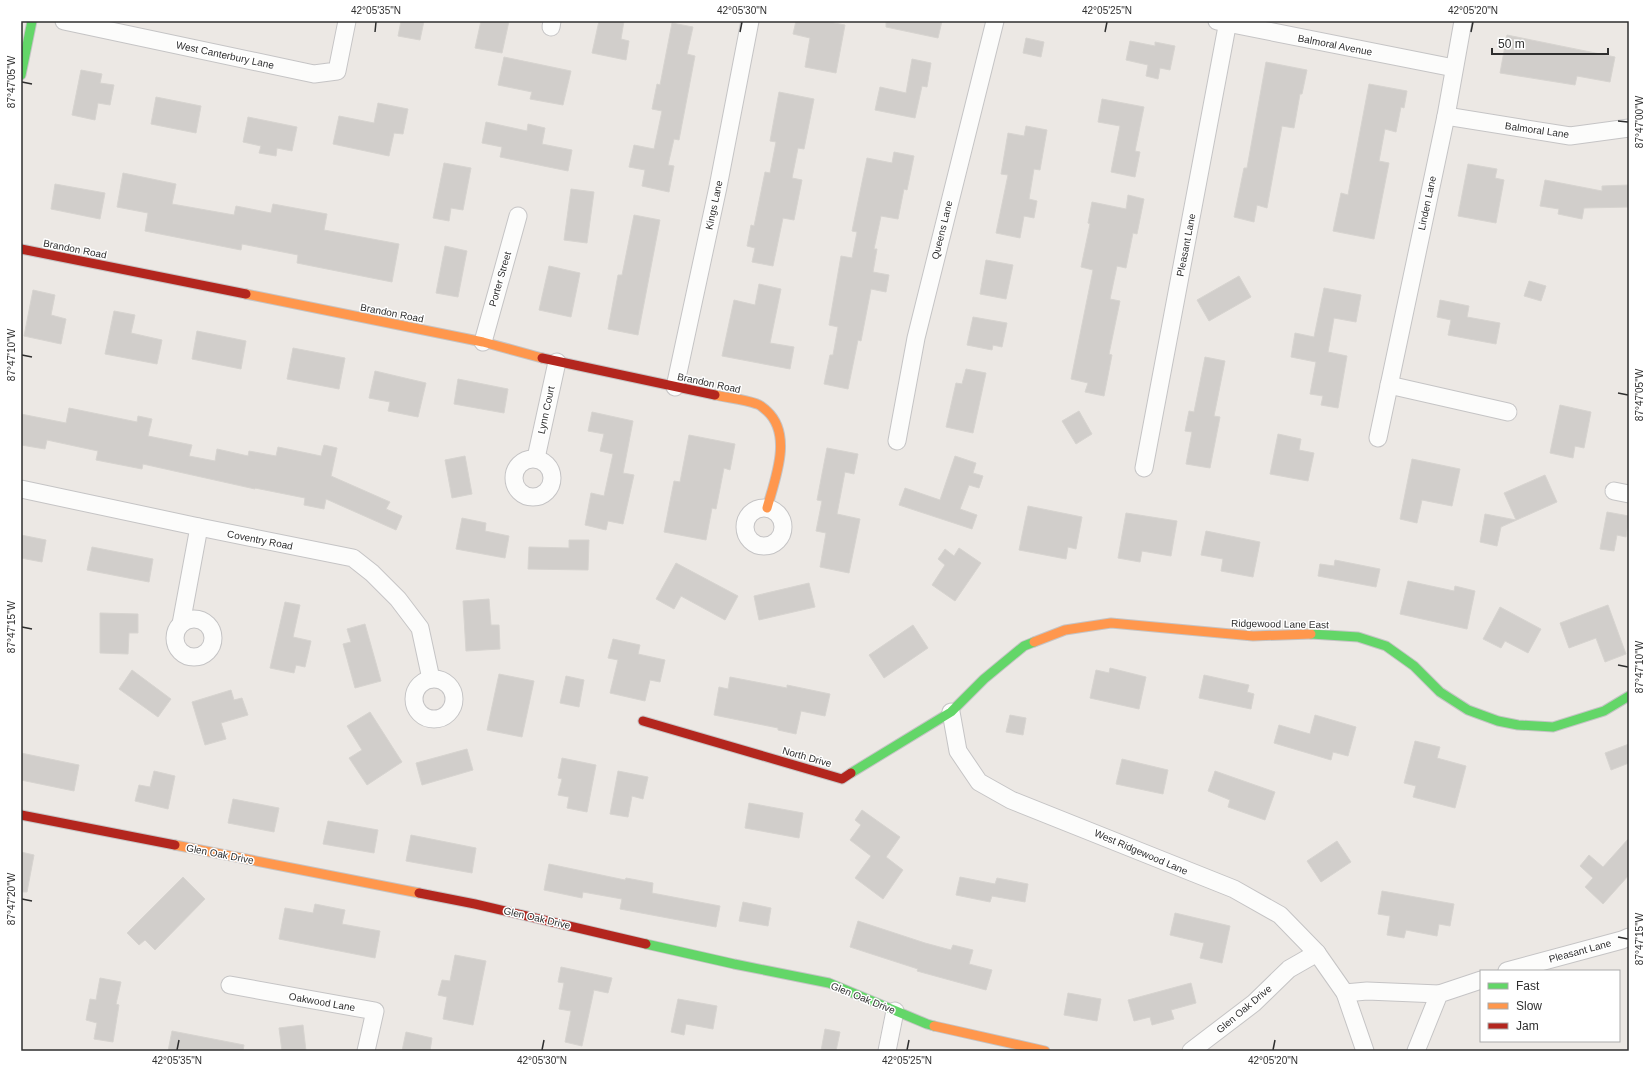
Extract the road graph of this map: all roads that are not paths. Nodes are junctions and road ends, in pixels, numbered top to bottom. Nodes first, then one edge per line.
1 (32, 21) edge
2 (64, 21) edge
3 (347, 21) edge
4 (750, 21) edge
5 (995, 21) edge
6 (1464, 21) edge
7 (1223, 22) edge
8 (1454, 68) junction
9 (21, 75) edge
10 (1446, 116) junction
11 (1629, 128) edge
12 (518, 216) dead end
13 (21, 249) edge
14 (483, 342) junction
15 (557, 362) junction
16 (1389, 385) junction
17 (675, 387) junction
18 (1508, 412) dead end
19 (1378, 438) dead end
20 (896, 441) dead end
21 (536, 458) dead end
22 (1144, 468) dead end
23 (21, 489) edge
24 (767, 508) dead end
25 (199, 527) junction
26 (181, 624) dead end
27 (432, 679) dead end
28 (1629, 696) edge
29 (952, 712) junction
30 (642, 721) dead end
31 (21, 815) edge
32 (1629, 937) edge
33 (1317, 953) junction
34 (1511, 970) edge
35 (1480, 980) edge
36 (230, 985) dead end
37 (1345, 993) junction
38 (1439, 994) junction
39 (895, 1011) junction
40 (366, 1051) edge
41 (887, 1051) edge
42 (1045, 1051) edge
43 (1191, 1051) edge
44 (1365, 1051) edge
45 (1416, 1051) edge

1 - 9 street
2 - 3 street, West Canterbury Lane
4 - 17 street, Kings Lane
5 - 20 street, Queens Lane
6 - 8 street, Linden Lane
7 - 8 street, Balmoral Avenue
7 - 22 street, Pleasant Lane
8 - 10 street, Linden Lane
10 - 11 street, Balmoral Lane
10 - 16 street, Linden Lane
12 - 14 street, Porter Street
13 - 14 street, Brandon Road
14 - 15 street, Brandon Road
15 - 17 street, Brandon Road
15 - 21 street, Lynn Court
16 - 18 street
16 - 19 street, Linden Lane
17 - 24 street, Brandon Road
23 - 25 street, Coventry Road
25 - 26 street
25 - 27 street, Coventry Road
28 - 29 street, Ridgewood Lane East
29 - 30 street, North Drive
29 - 33 street, West Ridgewood Lane
31 - 39 street, Glen Oak Drive
32 - 34 street, Pleasant Lane
33 - 37 street, West Ridgewood Lane
33 - 43 street, Glen Oak Drive
35 - 38 street
36 - 40 street, Oakwood Lane
37 - 38 street
37 - 44 street, West Ridgewood Lane
38 - 45 street
39 - 41 street
39 - 42 street, Glen Oak Drive

